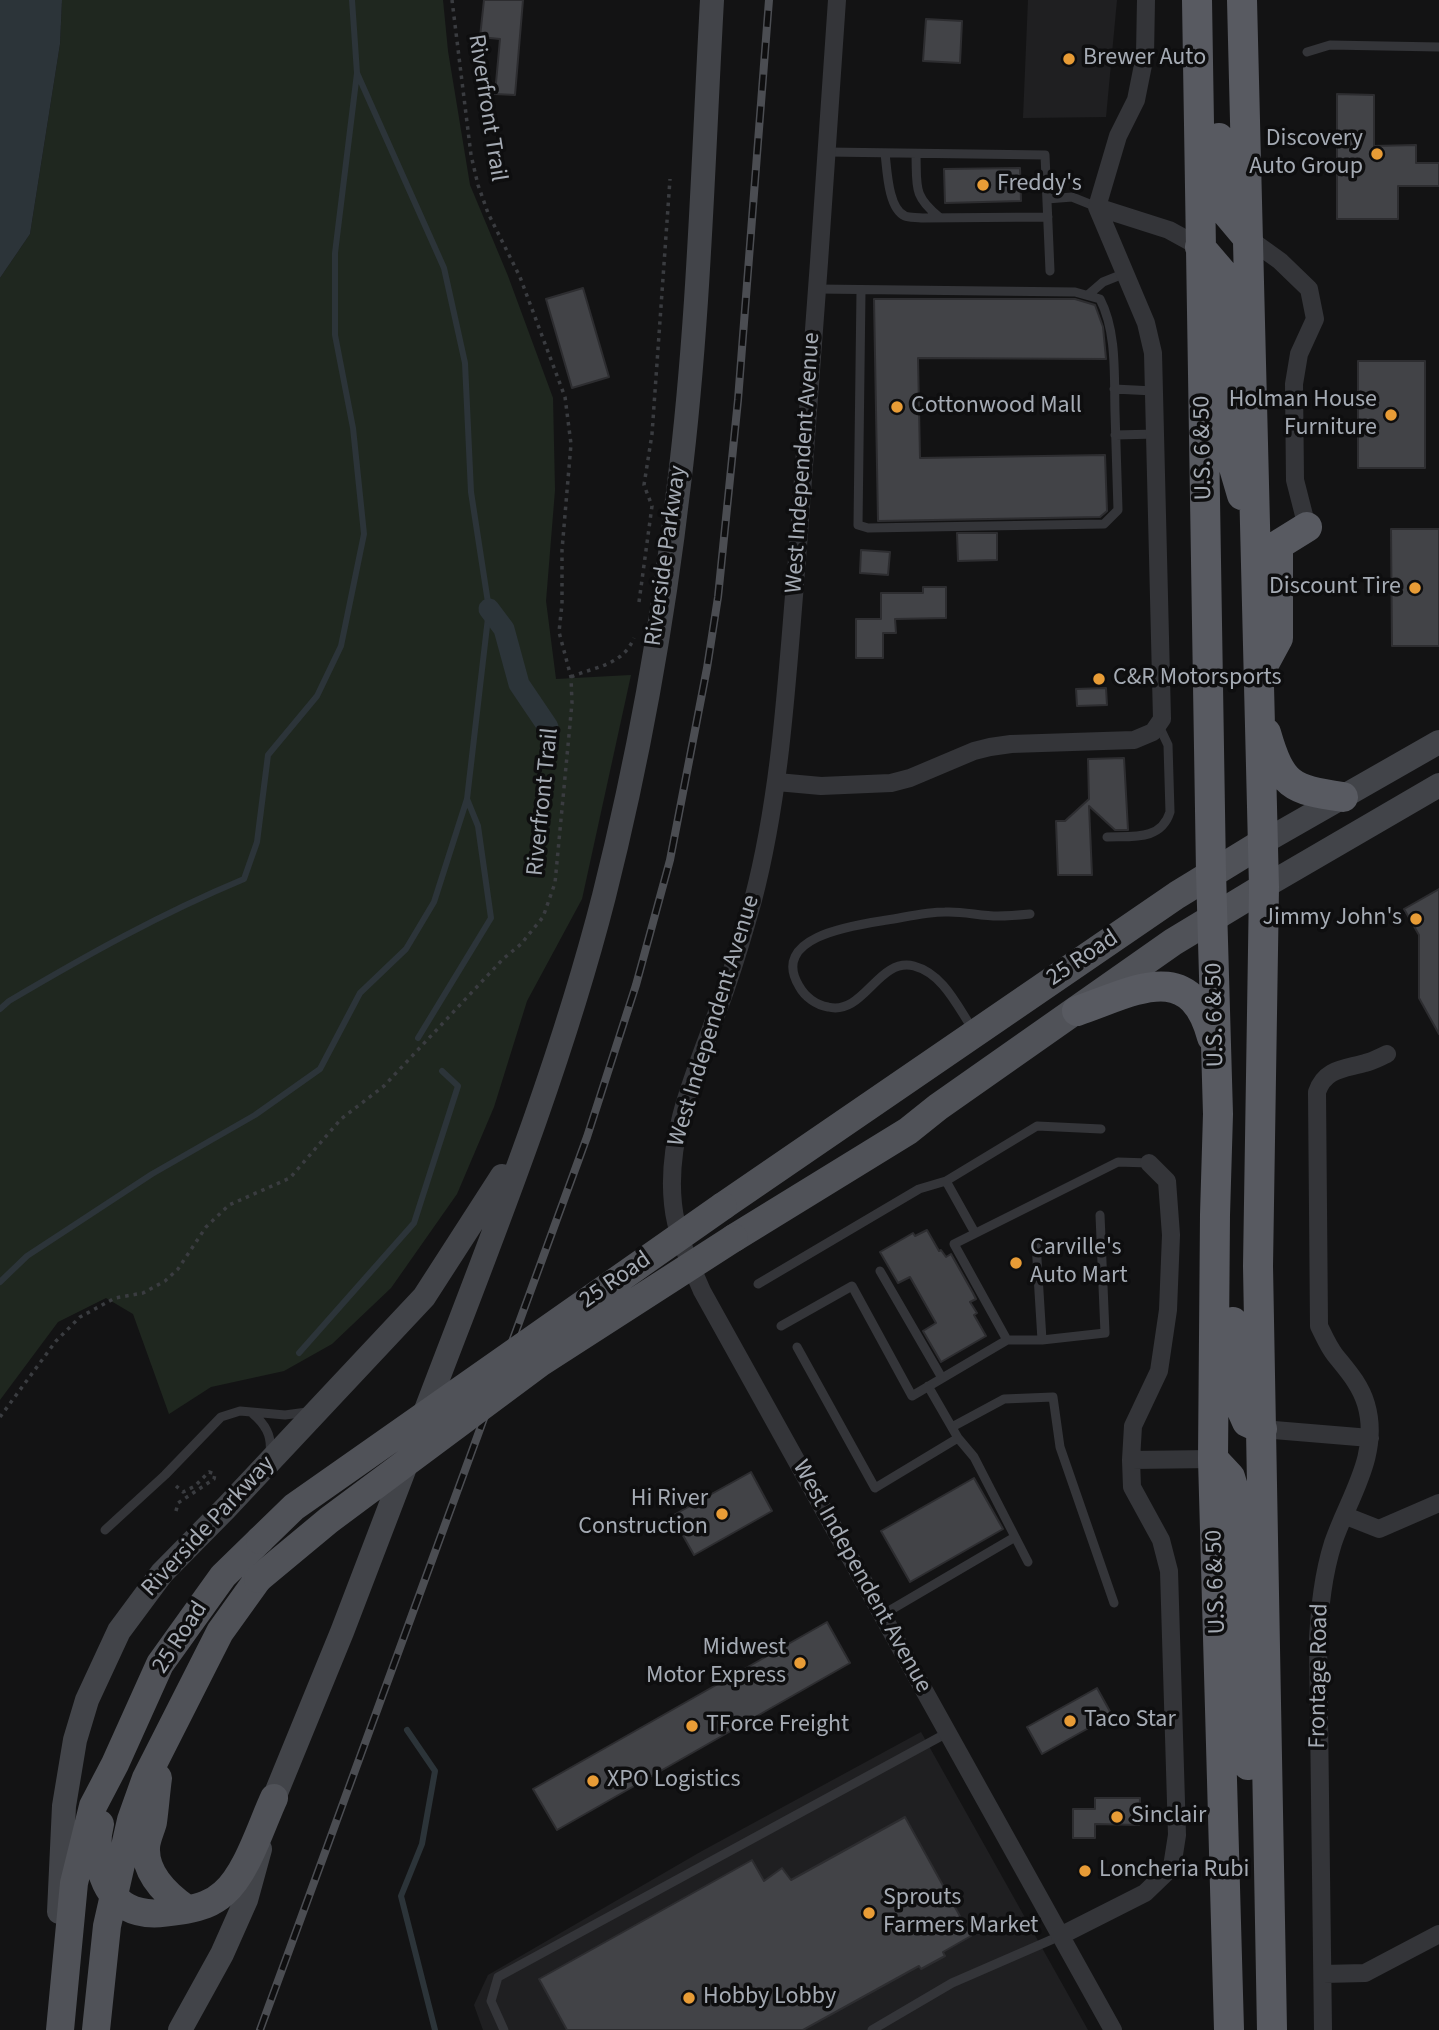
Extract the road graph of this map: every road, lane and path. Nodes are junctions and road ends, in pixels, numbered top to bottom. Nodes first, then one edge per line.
1 (452, 0) edge
2 (712, 0) edge
3 (837, 0) edge
4 (1146, 0) edge
5 (1197, 0) edge
6 (1217, 0) edge
7 (1242, 0) edge
8 (1439, 47) edge
9 (1307, 52) dead end
10 (827, 152) junction
11 (885, 153) junction
12 (916, 155) junction
13 (670, 179) dead end
14 (1047, 199) junction
15 (1097, 207) junction
16 (1048, 217) junction
17 (940, 218) junction
18 (1248, 238) junction
19 (1200, 247) junction
20 (1050, 271) dead end
21 (1124, 274) junction
22 (817, 289) junction
23 (861, 291) junction
24 (1088, 295) junction
25 (1114, 389) junction
26 (1156, 391) junction
27 (1157, 434) junction
28 (1115, 435) junction
29 (1307, 527) joint
30 (1254, 540) junction
31 (638, 612) dead end
32 (636, 625) dead end
33 (571, 677) junction
34 (1258, 689) junction
35 (1159, 726) junction
36 (1439, 743) edge
37 (777, 782) junction
38 (1439, 785) edge
39 (1343, 797) junction
40 (1107, 838) dead end
41 (1262, 843) junction
42 (1211, 872) junction
43 (1264, 887) junction
44 (1030, 914) dead end
45 (1213, 918) junction
46 (1077, 1011) junction
47 (975, 1032) junction
48 (1387, 1054) dead end
49 (544, 1099) junction
50 (1219, 1114) junction
51 (1101, 1129) dead end
52 (1149, 1163) joint
53 (946, 1181) junction
54 (1215, 1214) junction
55 (1100, 1215) dead end
56 (975, 1233) junction
57 (1036, 1243) dead end
58 (880, 1271) dead end
59 (758, 1284) dead end
60 (781, 1326) dead end
61 (1007, 1340) junction
62 (1042, 1340) junction
63 (797, 1348) dead end
64 (942, 1378) junction
65 (928, 1386) junction
66 (322, 1406) junction
67 (251, 1412) junction
68 (0, 1417) edge
69 (952, 1427) junction
70 (1262, 1429) junction
71 (958, 1438) junction
72 (1370, 1438) junction
73 (1213, 1459) junction
74 (1131, 1460) junction
75 (268, 1463) junction
76 (176, 1486) dead end
77 (1439, 1503) edge
78 (176, 1511) dead end
79 (1346, 1516) junction
80 (105, 1530) dead end
81 (1016, 1537) junction
82 (1028, 1562) dead end
83 (1114, 1603) dead end
84 (882, 1615) junction
85 (173, 1723) junction
86 (947, 1733) junction
87 (115, 1764) junction
88 (274, 1798) junction
89 (1267, 1854) junction
90 (114, 1895) junction
91 (187, 1909) junction
92 (1439, 1934) edge
93 (1060, 1936) junction
94 (1323, 1974) junction
95 (60, 2030) edge
96 (96, 2030) edge
97 (180, 2030) edge
98 (504, 2030) edge
99 (872, 2030) edge
100 (1113, 2030) edge
101 (1229, 2030) edge
102 (1272, 2030) edge
103 (1323, 2030) edge

1 - 33 path, Riverfront Trail
2 - 49 main road, Riverside Parkway
3 - 10 street, West Independent Avenue
4 - 15 street
5 - 19 highway, U.S. 6 & 50
6 - 18 highway
7 - 18 highway, U.S. 6 & 50
8 - 9 lane
10 - 11 lane
10 - 22 street, West Independent Avenue
11 - 12 lane
11 - 17 lane
12 - 14 lane
12 - 17 lane
13 - 31 path
14 - 15 lane
14 - 16 lane
15 - 19 street
15 - 21 street
16 - 17 lane
16 - 20 lane
18 - 29 street
18 - 30 highway, U.S. 6 & 50
19 - 30 highway
19 - 42 highway, U.S. 6 & 50
21 - 24 lane
21 - 26 street
22 - 23 lane
22 - 37 street, West Independent Avenue
23 - 24 lane
23 - 28 lane
24 - 25 lane
25 - 26 lane
25 - 28 lane
26 - 27 street
27 - 28 lane
27 - 35 street
29 - 34 highway
30 - 34 highway, U.S. 6 & 50
32 - 33 path
33 - 68 path, Riverfront Trail
34 - 39 highway
34 - 41 highway, U.S. 6 & 50
35 - 37 street
35 - 40 lane
36 - 39 main road, 25 Road
37 - 84 street, West Independent Avenue
38 - 43 main road, 25 Road
39 - 41 main road, 25 Road
41 - 42 main road, 25 Road
41 - 43 highway, U.S. 6 & 50
42 - 45 highway, U.S. 6 & 50
42 - 47 main road, 25 Road
43 - 45 main road, 25 Road
43 - 70 highway, U.S. 6 & 50
44 - 47 lane
45 - 46 main road, 25 Road
45 - 50 highway, U.S. 6 & 50
46 - 50 highway
46 - 85 main road, 25 Road, bridge
47 - 87 main road, 25 Road, bridge
48 - 72 street, Frontage Road
49 - 66 main road, Riverside Parkway
49 - 88 main road, Riverside Parkway
50 - 54 highway, U.S. 6 & 50
51 - 53 lane
52 - 56 lane
52 - 74 street
53 - 56 lane
53 - 59 lane
54 - 70 highway
54 - 73 highway, U.S. 6 & 50
55 - 62 lane
56 - 61 lane
57 - 62 lane
58 - 64 lane
60 - 65 lane
61 - 62 lane
61 - 64 lane
63 - 71 lane
64 - 65 lane
65 - 69 lane
66 - 67 lane
66 - 75 main road, Riverside Parkway
67 - 75 lane
67 - 80 lane
69 - 71 lane
69 - 83 lane
70 - 72 street
70 - 89 highway, U.S. 6 & 50
71 - 81 lane
72 - 79 street, Frontage Road
73 - 74 street
73 - 89 highway
73 - 101 highway, U.S. 6 & 50
74 - 93 street
75 - 95 main road, Riverside Parkway
76 - 78 path
77 - 79 street
79 - 94 street, Frontage Road
81 - 82 lane
81 - 84 lane
84 - 86 street, West Independent Avenue
85 - 90 main road, 25 Road
85 - 91 main road
86 - 93 street, West Independent Avenue
86 - 98 lane
87 - 90 main road
87 - 95 main road, 25 Road
88 - 91 main road
88 - 97 main road, Riverside Parkway
89 - 102 highway, U.S. 6 & 50
90 - 91 main road
90 - 96 main road, 25 Road
92 - 94 street
93 - 99 lane
93 - 100 street, West Independent Avenue
94 - 103 street, Frontage Road

